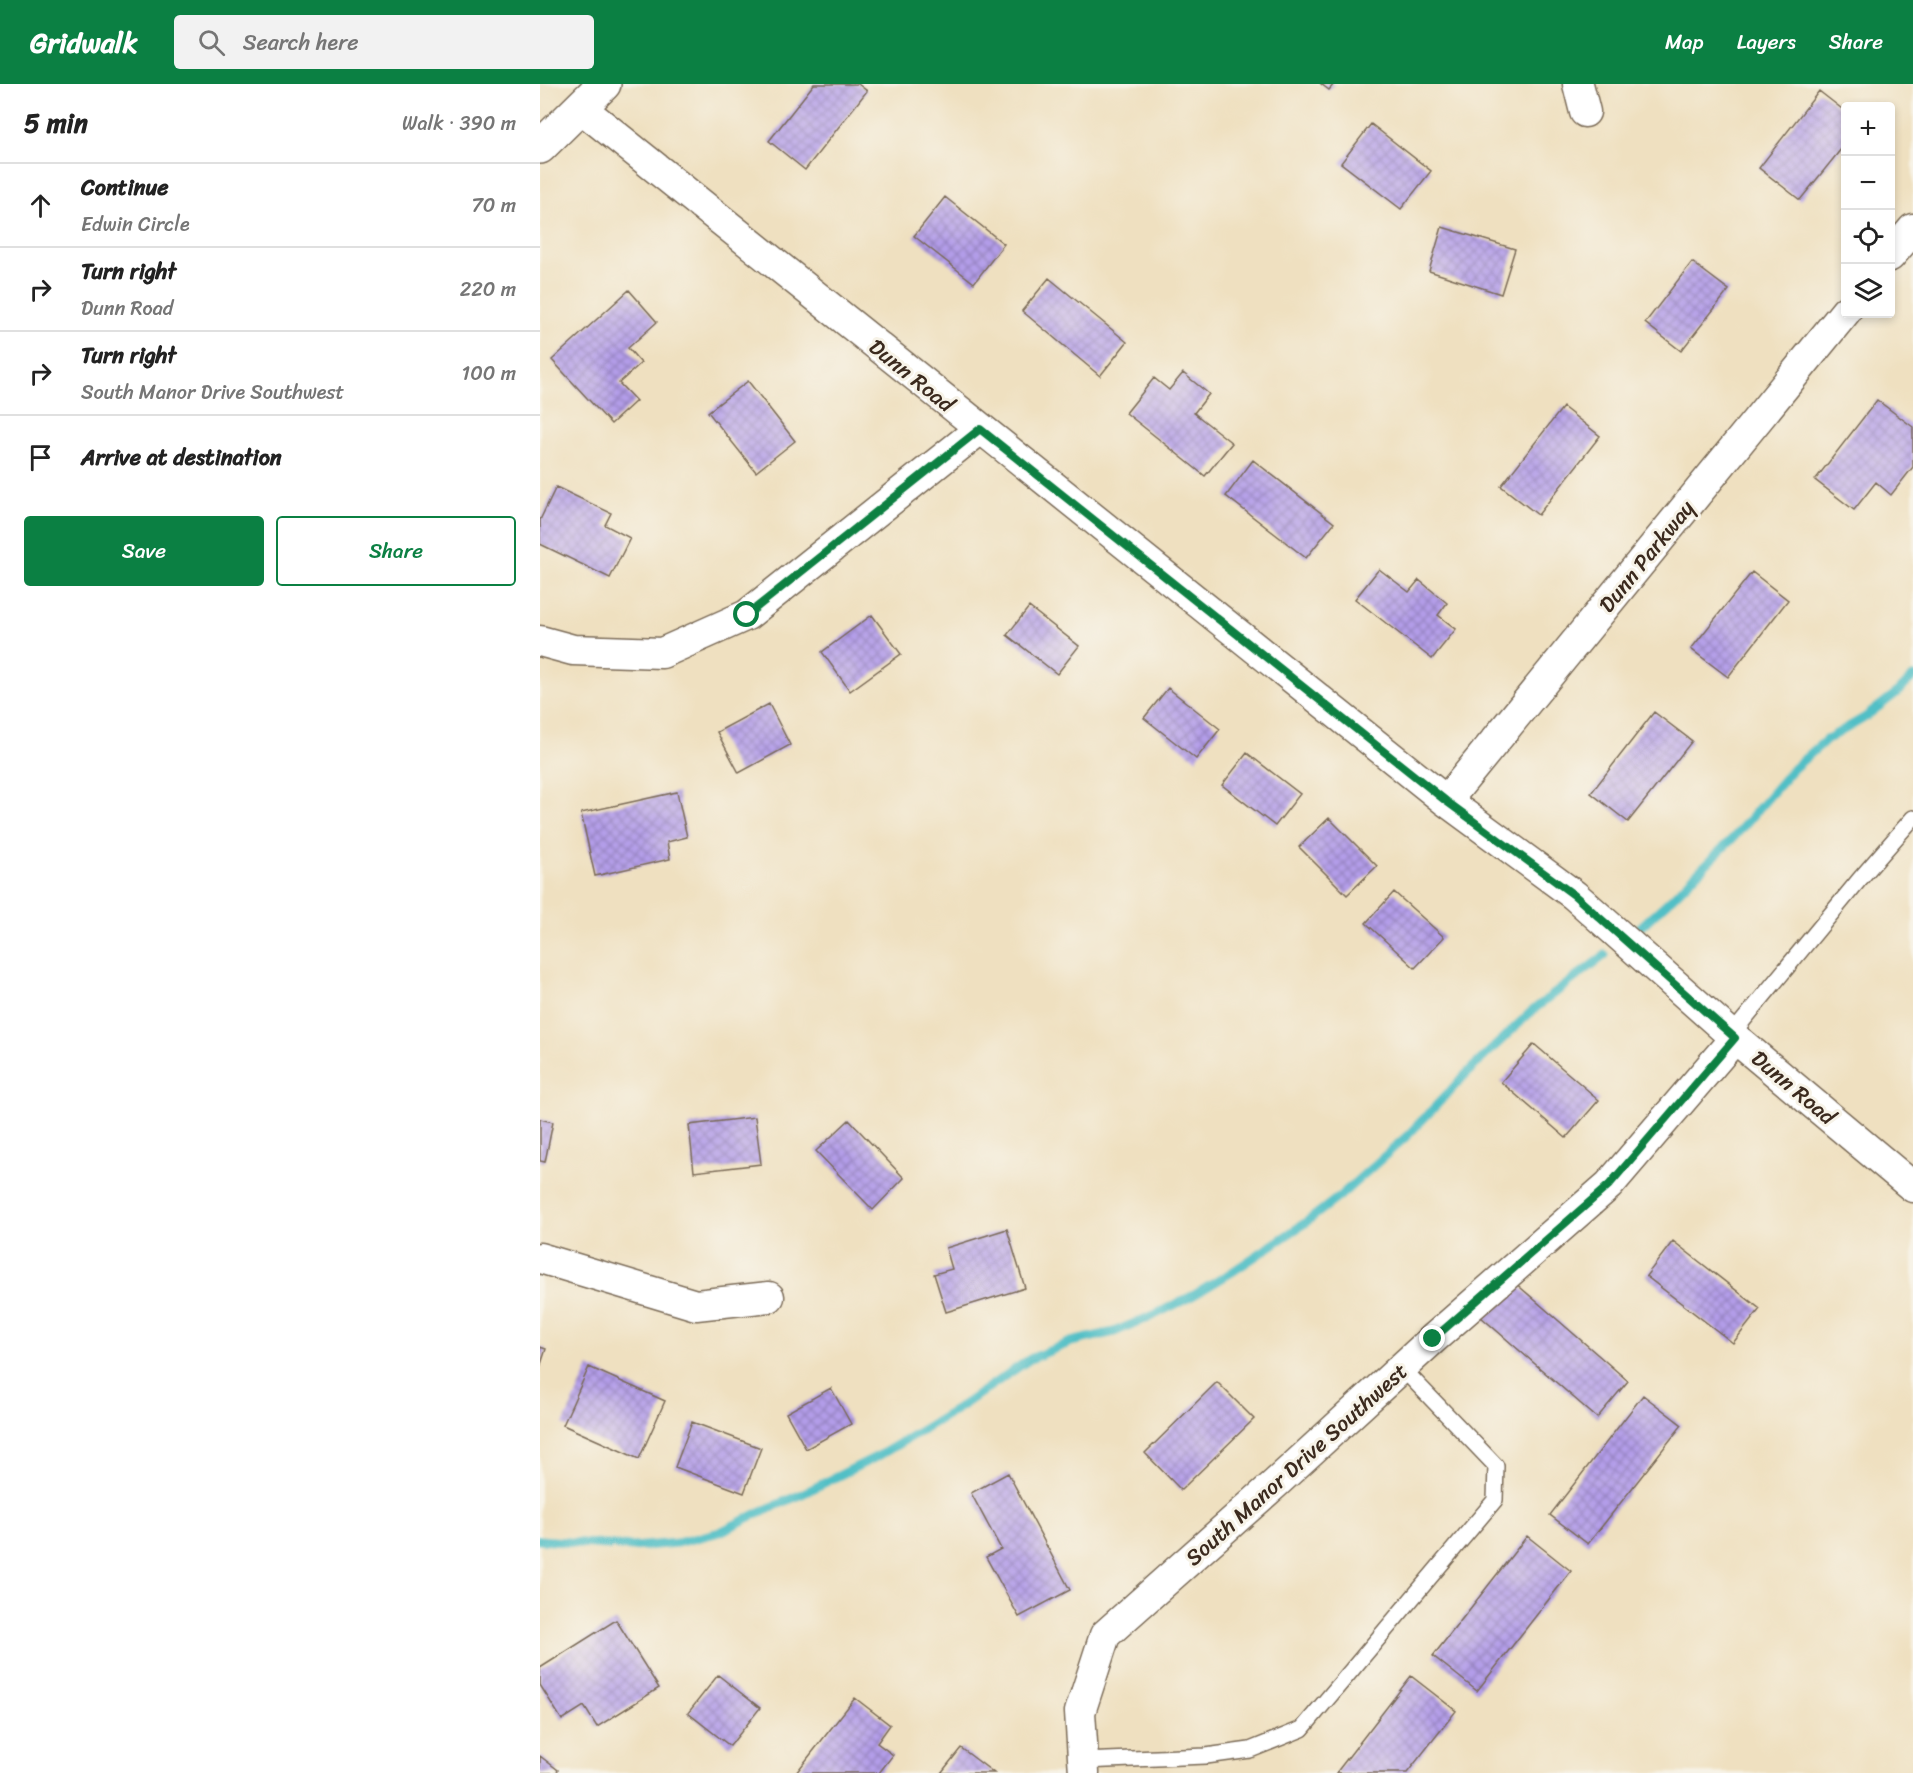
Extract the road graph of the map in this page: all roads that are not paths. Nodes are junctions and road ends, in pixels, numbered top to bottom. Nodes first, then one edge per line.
1 (604, 84) edge
2 (580, 108) junction
3 (540, 147) edge
4 (1913, 229) edge
5 (1895, 250) edge
6 (1841, 316) edge
7 (980, 429) junction
8 (540, 641) edge
9 (1446, 801) junction
10 (1913, 818) edge
11 (1734, 1036) junction
12 (1913, 1187) edge
13 (540, 1258) edge
14 (769, 1297) dead end
15 (1402, 1368) junction
16 (1083, 1767) edge

1 - 2 street
2 - 3 street
2 - 7 street, Dunn Road
4 - 5 street
6 - 9 street, Dunn Parkway
7 - 8 street
7 - 9 street, Dunn Road
9 - 11 street, Dunn Road
10 - 11 lane
11 - 12 street, Dunn Road
11 - 15 street, South Manor Drive Southwest
13 - 14 street
15 - 16 street, South Manor Drive Southwest
15 - 16 lane

